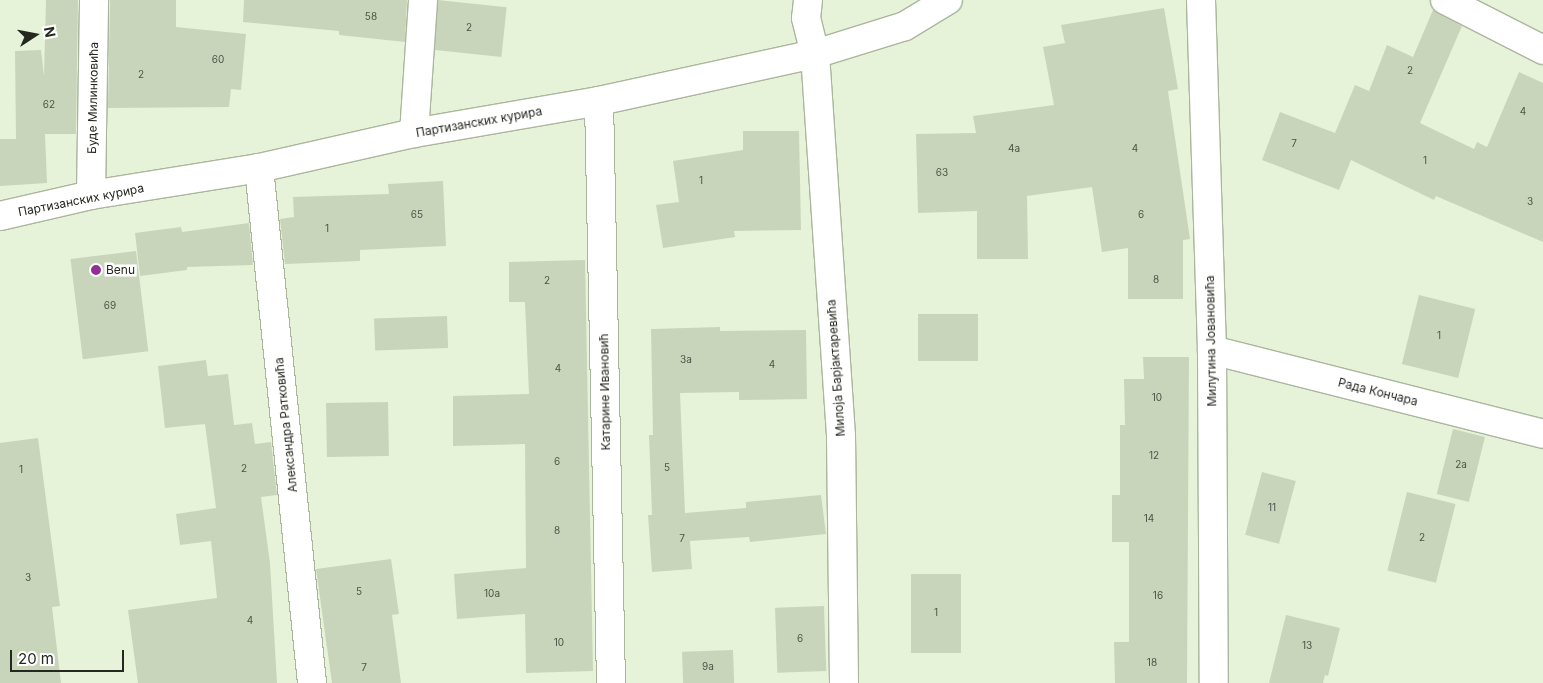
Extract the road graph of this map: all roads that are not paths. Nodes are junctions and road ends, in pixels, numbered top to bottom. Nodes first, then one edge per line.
1 (94, 0) edge
2 (423, 0) edge
3 (808, 0) edge
4 (1201, 0) edge
5 (1446, 0) edge
6 (939, 3) edge
7 (1543, 50) edge
8 (815, 54) junction
9 (599, 102) junction
10 (414, 133) junction
11 (259, 168) junction
12 (91, 196) junction
13 (0, 216) edge
14 (1212, 350) junction
15 (1543, 434) edge
16 (312, 683) edge
17 (611, 683) edge
18 (844, 683) edge
19 (1214, 683) edge

1 - 12 street, Буде Милинковића
2 - 10 street
3 - 8 street, Милоја Барјактаревића
4 - 14 street, Милутина Јовановића
5 - 7 street
6 - 8 street, Партизанских курира
8 - 9 street, Партизанских курира
8 - 18 street, Милоја Барјактаревића
9 - 10 street, Партизанских курира
9 - 17 street, Катарине Ивановић
10 - 11 street, Партизанских курира
11 - 12 street, Партизанских курира
11 - 16 street, Александра Ратковића
12 - 13 street, Партизанских курира
14 - 15 street, Рада Кончара
14 - 19 street, Милутина Јовановића

